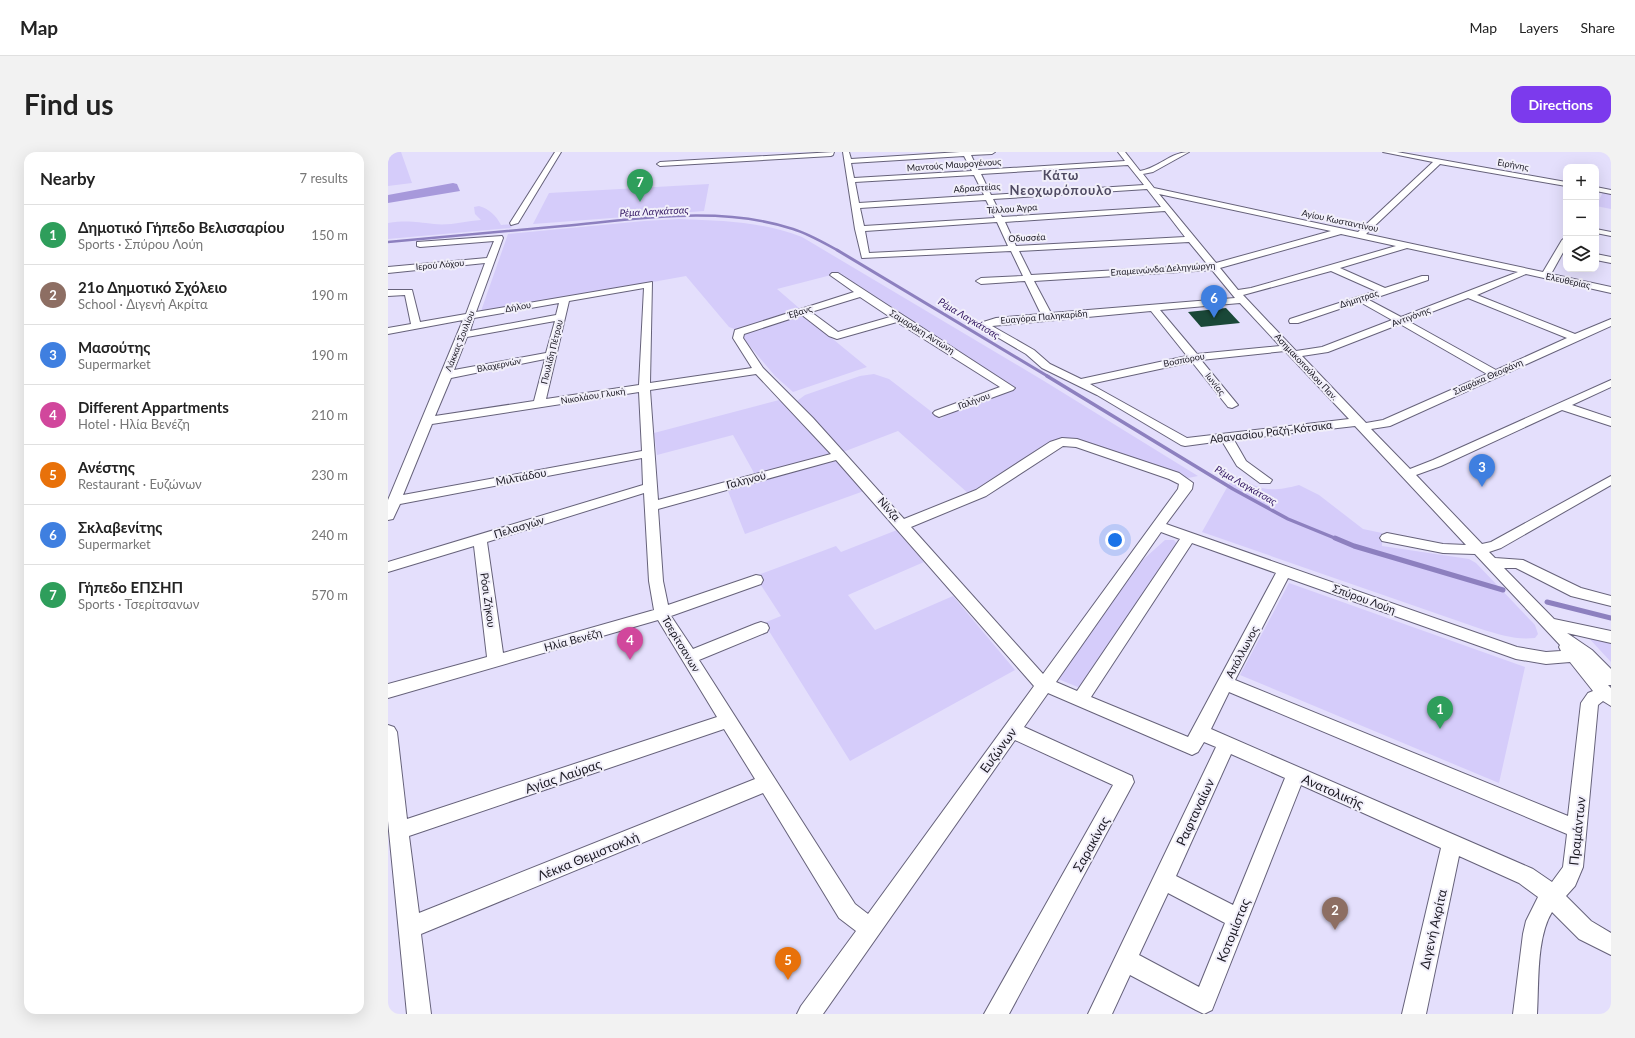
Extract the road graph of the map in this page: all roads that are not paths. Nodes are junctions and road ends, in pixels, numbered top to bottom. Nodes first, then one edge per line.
1 (558, 152) edge
2 (831, 152) edge
3 (846, 152) edge
4 (992, 152) edge
5 (1121, 152) edge
6 (1186, 152) edge
7 (1386, 152) edge
8 (966, 153) edge
9 (848, 161) junction
10 (1439, 161) junction
11 (1130, 162) junction
12 (660, 164) dead end
13 (975, 172) junction
14 (1138, 173) junction
15 (852, 180) junction
16 (1563, 183) edge
17 (1150, 188) junction
18 (1599, 190) edge
19 (1611, 192) edge
20 (988, 198) junction
21 (855, 206) junction
22 (1166, 209) junction
23 (999, 220) junction
24 (514, 223) dead end
25 (860, 229) junction
26 (1341, 232) junction
27 (1599, 232) edge
28 (1611, 234) edge
29 (1360, 236) junction
30 (1190, 239) junction
31 (420, 244) dead end
32 (1406, 246) junction
33 (1012, 248) junction
34 (1563, 250) edge
35 (1599, 257) edge
36 (491, 260) junction
37 (1611, 260) edge
38 (1213, 267) junction
39 (1332, 268) junction
40 (388, 270) edge
41 (1524, 271) junction
42 (835, 275) dead end
43 (1545, 276) junction
44 (1028, 278) junction
45 (1425, 278) dead end
46 (981, 281) dead end
47 (649, 284) joint
48 (1611, 290) edge
49 (1384, 291) junction
50 (388, 293) edge
51 (862, 293) junction
52 (1469, 295) junction
53 (1239, 296) junction
54 (565, 299) junction
55 (1361, 299) junction
56 (1153, 307) junction
57 (803, 311) junction
58 (471, 316) junction
59 (1048, 316) junction
60 (561, 317) junction
61 (898, 318) junction
62 (1294, 321) dead end
63 (1402, 321) junction
64 (1611, 322) edge
65 (416, 326) junction
66 (388, 331) edge
67 (739, 332) joint
68 (464, 335) junction
69 (1576, 338) junction
70 (1291, 351) junction
71 (551, 355) junction
72 (1193, 358) junction
73 (759, 370) junction
74 (1496, 374) junction
75 (447, 375) junction
76 (1082, 382) junction
77 (1611, 383) edge
78 (644, 388) junction
79 (1009, 388) joint
80 (539, 404) junction
81 (1232, 405) dead end
82 (1563, 406) junction
83 (939, 414) dead end
84 (428, 422) junction
85 (1611, 422) edge
86 (1360, 425) junction
87 (1226, 437) junction
88 (1185, 442) joint
89 (649, 453) junction
90 (840, 455) junction
91 (1407, 474) junction
92 (1265, 480) dead end
93 (1611, 480) edge
94 (651, 487) junction
95 (394, 501) junction
96 (652, 506) junction
97 (388, 516) edge
98 (903, 525) junction
99 (1158, 526) junction
100 (1189, 537) junction
101 (1387, 538) dead end
102 (480, 539) junction
103 (1478, 550) junction
104 (388, 567) edge
105 (1495, 568) junction
106 (1284, 571) junction
107 (756, 580) dead end
108 (1611, 601) edge
109 (662, 614) junction
110 (1550, 624) junction
111 (761, 628) dead end
112 (1611, 637) edge
113 (1562, 638) junction
114 (1573, 656) junction
115 (688, 658) junction
116 (496, 661) junction
117 (1225, 683) junction
118 (1044, 684) junction
119 (1609, 690) edge
120 (388, 691) edge
121 (1080, 700) junction
122 (728, 720) junction
123 (1012, 730) junction
124 (388, 732) edge
125 (1200, 732) junction
126 (1227, 744) junction
127 (1296, 774) junction
128 (767, 783) junction
129 (1577, 829) junction
130 (399, 831) junction
131 (1452, 844) junction
132 (1163, 880) junction
133 (1552, 895) junction
134 (1238, 918) junction
135 (409, 928) junction
136 (870, 928) junction
137 (1611, 944) edge
138 (1125, 960) junction
139 (420, 1014) edge
140 (809, 1014) edge
141 (996, 1014) edge
142 (1100, 1014) edge
143 (1414, 1014) edge
144 (1525, 1014) edge

1 - 24 street
2 - 12 street
3 - 9 street
4 - 8 street
5 - 11 street, Ασημακοπούλου Παν.
6 - 14 street
7 - 10 street, Ειρήνης
8 - 9 street
8 - 13 street
9 - 15 street
10 - 16 street, Ειρήνης
10 - 29 street
11 - 13 street, Μαντούς Μαυρογένους
11 - 14 street, Ασημακοπούλου Παν.
13 - 15 street, Μαντούς Μαυρογένους
13 - 20 street
14 - 17 street, Ασημακοπούλου Παν.
15 - 21 street
17 - 20 street, Αδραστείας
17 - 22 street, Ασημακοπούλου Παν.
17 - 26 street, Αγίου Κωσταντίνου
18 - 19 street
20 - 21 street, Αδραστείας
20 - 23 street
21 - 25 street
22 - 23 street, Τέλλου Άγρα
22 - 30 street, Ασημακοπούλου Παν.
23 - 25 street, Τέλλου Άγρα
23 - 33 street
25 - 33 street, Οδυσσέα
26 - 29 street, Αγίου Κωσταντίνου
26 - 38 street, Επαμεινώνδα Δεληγιώργη
27 - 28 street
29 - 32 street, Αγίου Κωσταντίνου
30 - 33 street, Οδυσσέα
30 - 38 street, Ασημακοπούλου Παν.
31 - 36 street, Λάκκας Σουλίου
32 - 39 street, Ευαγόρα Παληκαρίδη
32 - 41 street, Αγίου Κωσταντίνου
33 - 44 street
34 - 43 street
35 - 37 street
36 - 40 street, Ιερού Λόχου
36 - 58 street, Λάκκας Σουλίου
38 - 44 street, Επαμεινώνδα Δεληγιώργη
38 - 53 street, Ασημακοπούλου Παν.
39 - 49 street
39 - 53 street, Ευαγόρα Παληκαρίδη
41 - 43 street, Ελευθερίας
41 - 52 street, Αντιγόνης
42 - 51 street, Σαμαράκη Αντώνη
43 - 48 street, Ελευθερίας
44 - 46 street, Επαμεινώνδα Δεληγιώργη
44 - 59 street
45 - 49 street, Δήμητρας
47 - 54 street, Δήλου
47 - 78 street, Τσερίτσανων
49 - 55 street, Δήμητρας
50 - 65 street
51 - 57 street, Έβανς
51 - 61 street, Σαμαράκη Αντώνη
52 - 63 street, Αντιγόνης
52 - 69 street
53 - 56 street, Ευαγόρα Παληκαρίδη
53 - 70 street, Ασημακοπούλου Παν.
54 - 58 street, Δήλου
54 - 60 street, Πουλίδη Πέτρου
55 - 62 street, Δήμητρας
55 - 63 street
56 - 59 street, Ευαγόρα Παληκαρίδη
56 - 72 street, Ιωνίας
57 - 61 street
57 - 67 street, Έβανς
58 - 65 street, Δήλου
58 - 68 street, Λάκκας Σουλίου
59 - 76 street, Ευαγόρα Παληκαρίδη
60 - 68 street
60 - 71 street, Πουλίδη Πέτρου
61 - 79 street, Σαμαράκη Αντώνη
63 - 70 street, Αντιγόνης
63 - 74 street
64 - 69 street, Σιαφάκα Θεοφάνη
65 - 66 street, Δήλου
67 - 73 street, Νίνζα
68 - 75 street, Λάκκας Σουλίου
69 - 74 street, Σιαφάκα Θεοφάνη
70 - 72 street, Βοσπόρου
70 - 86 street, Ασημακοπούλου Παν.
71 - 75 street, Βλαχερνών
71 - 80 street, Πουλίδη Πέτρου
72 - 76 street, Βοσπόρου
72 - 81 street, Ιωνίας
73 - 78 street, Νικολάου Γλυκή
73 - 90 street, Νίνζα
74 - 86 street, Σιαφάκα Θεοφάνη
75 - 84 street, Λάκκας Σουλίου
76 - 88 street, Ευαγόρα Παληκαρίδη
77 - 82 street
78 - 80 street, Νικολάου Γλυκή
78 - 89 street, Τσερίτσανων
79 - 83 street, Γαλήνου
80 - 84 street, Νικολάου Γλυκή
82 - 85 street
82 - 91 street
84 - 95 street, Λάκκας Σουλίου
86 - 87 street, Αθανασίου Ραζή-Κότσικα
86 - 91 street, Ασημακοπούλου Παν.
87 - 88 street, Αθανασίου Ραζή-Κότσικα
87 - 92 street
89 - 94 street, Τσερίτσανων
89 - 95 street, Μιλτιάδου
90 - 96 street, Γαληνού
90 - 98 street, Νίνζα
91 - 103 street, Ασημακοπούλου Παν.
93 - 103 street
94 - 96 street, Τσερίτσανων
94 - 102 street, Πελασγών
95 - 97 street, Λάκκας Σουλίου
96 - 109 street, Τσερίτσανων
98 - 99 street, Ευζώνων
98 - 118 street, Νίνζα
99 - 100 street, Σπύρου Λούη
99 - 118 street, Ευζώνων
100 - 106 street, Σπύρου Λούη
100 - 121 street
101 - 103 street
102 - 104 street, Πελασγών
102 - 116 street, Ρόσι Ζήκου
103 - 105 street, Ασημακοπούλου Παν.
105 - 108 street
105 - 110 street, Ασημακοπούλου Παν.
106 - 114 street, Σπύρου Λούη
106 - 117 street, Απόλλωνος
107 - 109 street, Ηλία Βενέζη
109 - 115 street, Τσερίτσανων
109 - 116 street, Ηλία Βενέζη
110 - 112 street
110 - 113 street, Ασημακοπούλου Παν.
111 - 115 street
113 - 114 street
113 - 119 street
114 - 119 street
115 - 122 street, Τσερίτσανων
116 - 120 street, Ηλία Βενέζη
117 - 125 street, Απόλλωνος
117 - 129 street
118 - 121 street
118 - 123 street, Ευζώνων
119 - 129 street, Πραμάντων
121 - 125 street
122 - 128 street, Τσερίτσανων
122 - 130 street, Αγίας Λαύρας
123 - 136 street, Ευζώνων
123 - 141 street, Σαρακίνας
124 - 130 street
125 - 126 street, Ανατολικής
126 - 127 street, Ανατολικής
126 - 132 street, Ραφταναίων
127 - 131 street, Ανατολικής
127 - 134 street, Κοτομίστας
128 - 135 street, Λέκκα Θεμιστοκλή
128 - 136 street, Τσερίτσανων
129 - 133 street, Πραμάντων
130 - 135 street
131 - 133 street, Ανατολικής
131 - 143 street, Διγενή Ακρίτα
132 - 134 street
132 - 138 street, Ραφταναίων
133 - 137 street, Ανατολικής
133 - 144 street, Πραμάντων
134 - 138 street, Κοτομίστας
135 - 139 street
136 - 140 street, Ευζώνων
138 - 142 street, Ραφταναίων

